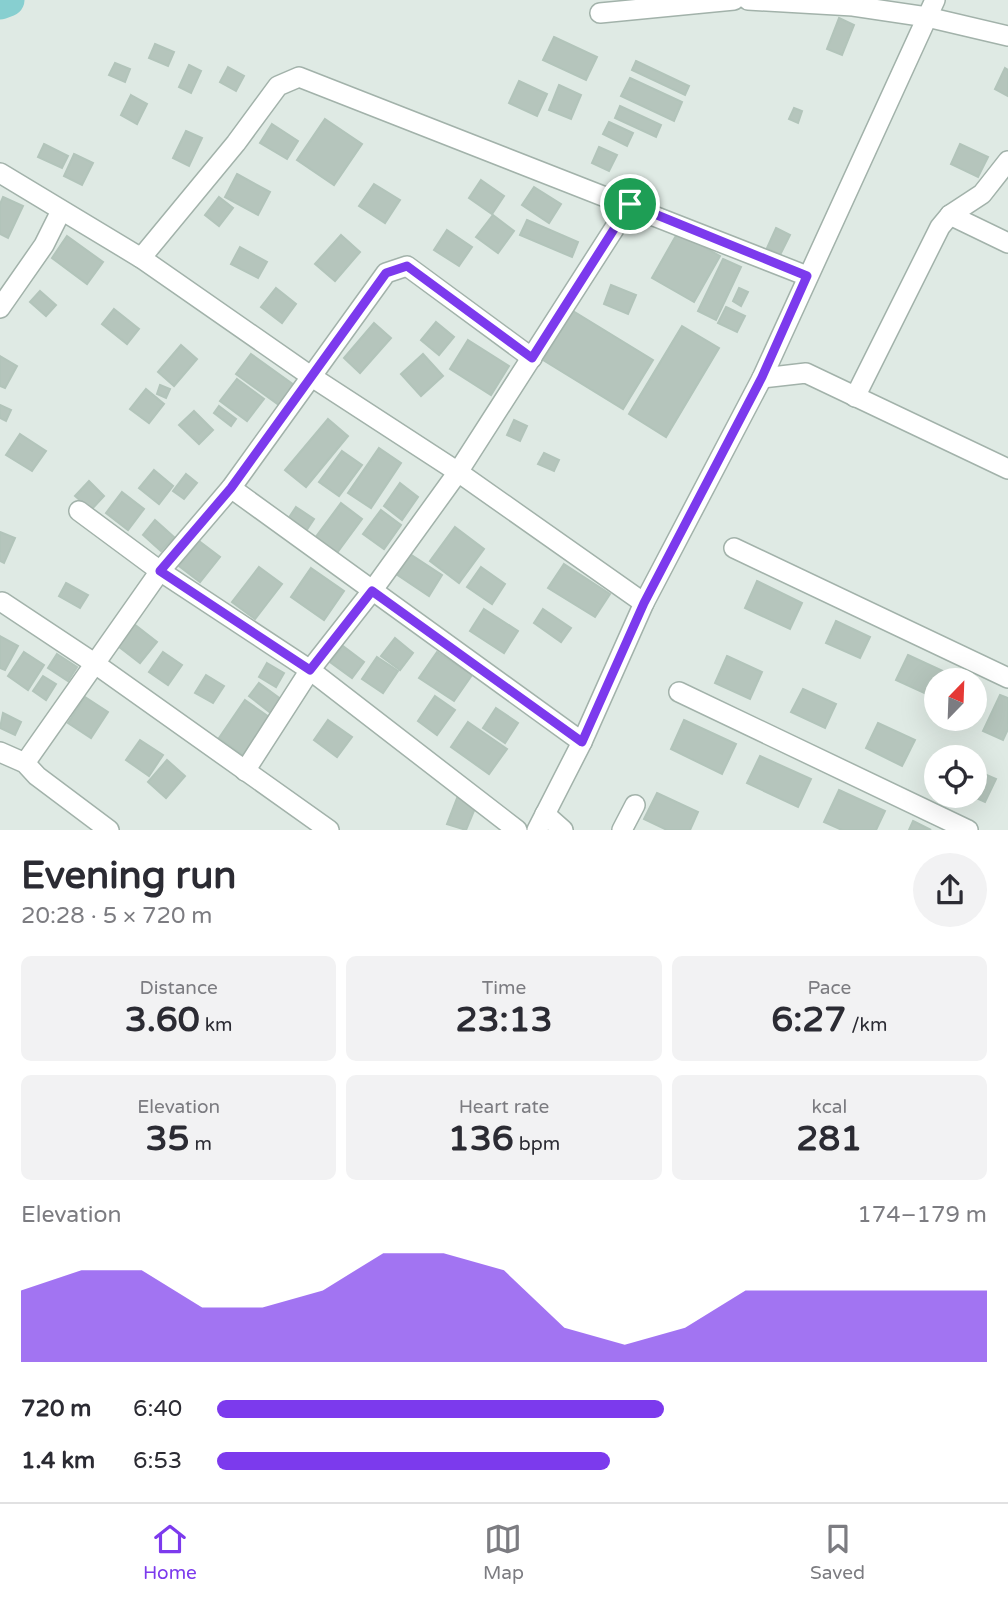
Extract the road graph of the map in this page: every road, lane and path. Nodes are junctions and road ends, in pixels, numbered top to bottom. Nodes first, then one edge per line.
1 (734, 0) edge
2 (748, 0) edge
3 (931, 9) edge
4 (600, 13) dead end
5 (1008, 36) edge
6 (1008, 161) edge
7 (0, 173) edge
8 (630, 204) junction
9 (61, 211) junction
10 (950, 215) junction
11 (1008, 243) edge
12 (141, 258) junction
13 (807, 276) junction
14 (0, 308) edge
15 (532, 358) junction
16 (312, 377) junction
17 (762, 377) junction
18 (855, 397) junction
19 (1008, 469) edge
20 (458, 472) junction
21 (231, 488) junction
22 (79, 511) dead end
23 (734, 548) dead end
24 (160, 571) junction
25 (372, 591) junction
26 (2, 602) dead end
27 (644, 603) junction
28 (94, 663) junction
29 (310, 670) junction
30 (1008, 678) edge
31 (679, 692) dead end
32 (582, 742) junction
33 (0, 752) edge
34 (25, 763) junction
35 (245, 771) junction
36 (635, 805) dead end
37 (541, 822) edge
38 (108, 830) edge
39 (329, 830) edge
40 (517, 830) edge
41 (563, 830) edge
42 (622, 830) edge
43 (968, 830) edge

1 - 4 street
2 - 3 street
3 - 5 street
3 - 13 street
6 - 10 street
7 - 9 street
8 - 12 street
8 - 13 street
8 - 15 street
9 - 12 street
9 - 14 street
10 - 11 street
10 - 18 street
12 - 16 street
13 - 17 street
15 - 16 street
15 - 20 street
16 - 20 street
16 - 21 street
17 - 18 street
17 - 27 street
18 - 19 street
20 - 25 street
20 - 27 street
21 - 24 street
21 - 25 street
22 - 24 street
23 - 30 street
24 - 28 street
24 - 29 street
25 - 29 street
25 - 32 street
26 - 28 street
27 - 32 street
28 - 34 street
28 - 35 street
29 - 35 street
29 - 40 street
31 - 43 street
32 - 37 street
33 - 34 street
34 - 38 street
35 - 39 street
36 - 42 street
37 - 41 street

